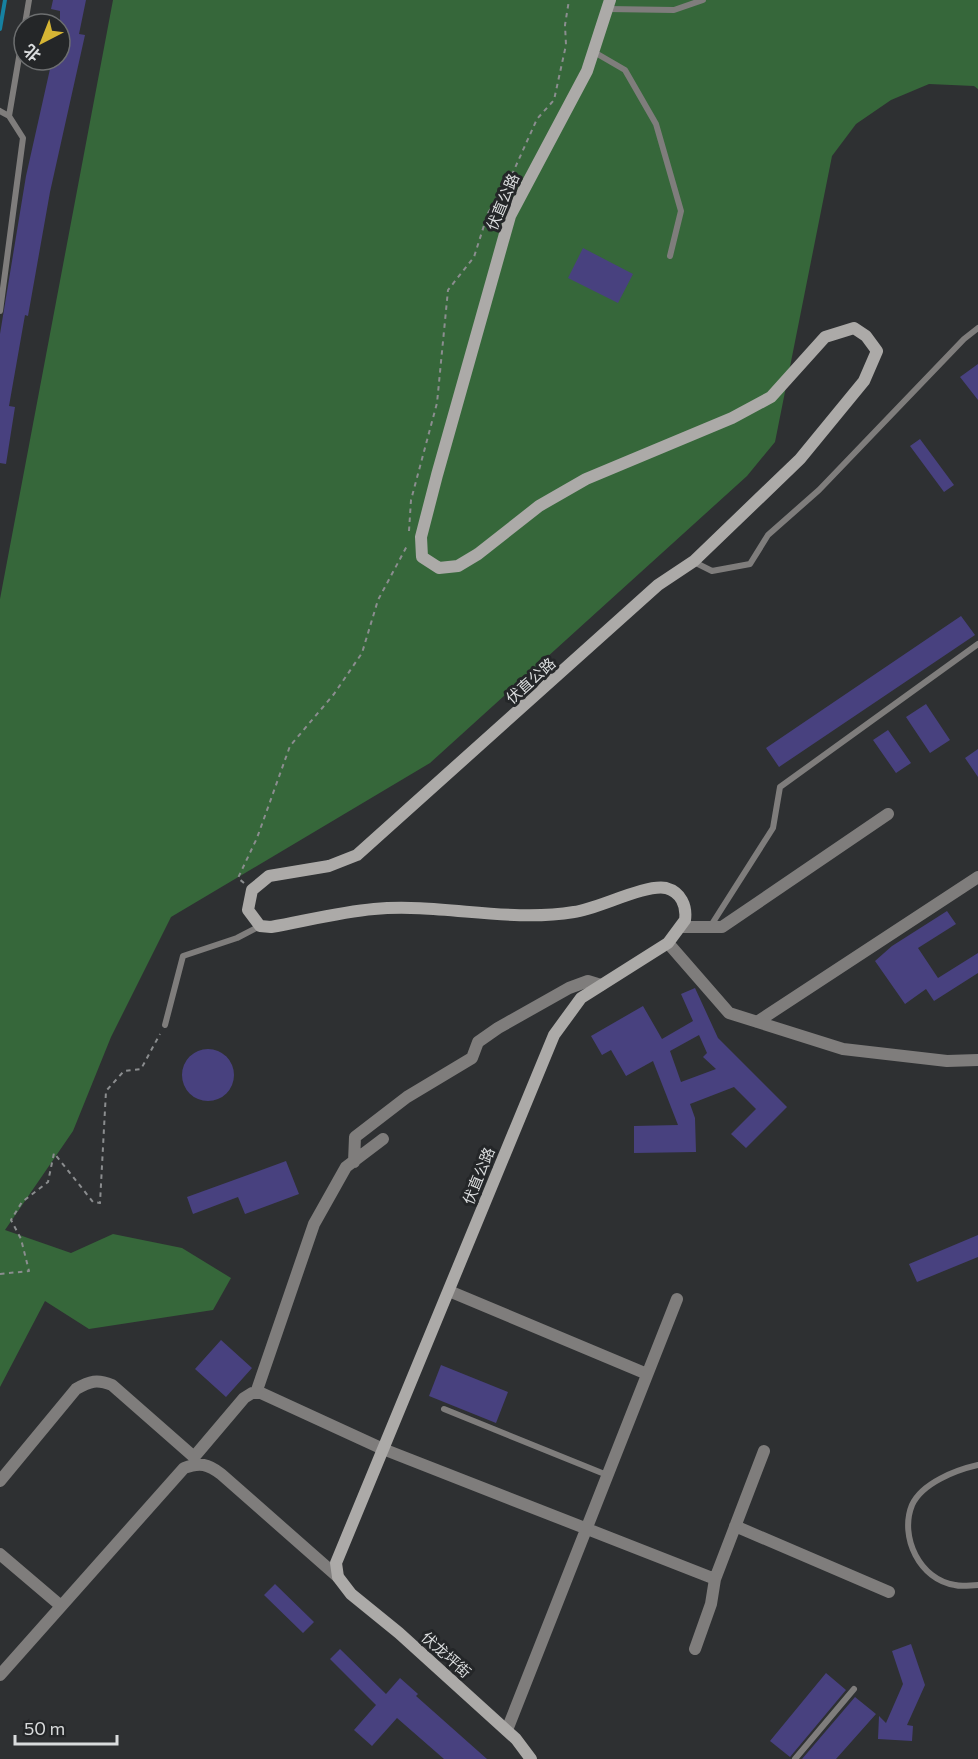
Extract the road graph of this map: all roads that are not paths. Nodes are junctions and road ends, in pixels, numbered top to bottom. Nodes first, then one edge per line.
1 (703, 0) edge
2 (609, 4) edge
3 (594, 52) junction
4 (16, 72) edge
5 (0, 111) edge
6 (9, 116) junction
7 (670, 256) dead end
8 (1, 294) edge
9 (0, 311) edge
10 (978, 328) edge
11 (694, 561) junction
12 (978, 644) edge
13 (888, 813) dead end
14 (978, 877) edge
15 (260, 926) junction
16 (682, 927) junction
17 (710, 927) junction
18 (668, 943) junction
19 (601, 985) junction
20 (757, 1022) junction
21 (165, 1025) road end
22 (978, 1060) edge
23 (383, 1139) dead end
24 (354, 1162) junction
25 (449, 1292) junction
26 (677, 1299) dead end
27 (647, 1374) junction
28 (256, 1393) junction
29 (444, 1409) dead end
30 (383, 1449) junction
31 (764, 1451) dead end
32 (195, 1460) junction
33 (978, 1465) edge
34 (607, 1475) junction
35 (0, 1481) edge
36 (735, 1526) junction
37 (586, 1528) junction
38 (0, 1554) edge
39 (338, 1577) junction
40 (715, 1579) junction
41 (978, 1585) edge
42 (889, 1592) dead end
43 (61, 1606) junction
44 (695, 1649) dead end
45 (0, 1675) edge
46 (854, 1689) dead end
47 (507, 1730) junction
48 (531, 1759) edge
49 (795, 1759) edge

1 - 2 lane
2 - 3 main road, 伏直公路
3 - 7 lane
3 - 11 main road, 伏直公路
4 - 6 lane
5 - 6 lane
6 - 8 lane
8 - 9 lane
10 - 11 lane
11 - 15 main road, 伏直公路
12 - 17 lane
13 - 17 street
14 - 20 street
15 - 16 main road
15 - 21 lane
16 - 17 street
16 - 18 main road, 伏直公路
18 - 19 main road, 伏直公路
18 - 20 street
19 - 24 street
19 - 25 main road, 伏直公路
20 - 22 street
23 - 24 street
24 - 28 street
25 - 27 street
25 - 30 main road, 伏直公路
26 - 27 street
27 - 34 street
28 - 30 street
28 - 32 street
29 - 34 lane
30 - 37 street
30 - 39 main road, 伏直公路
31 - 36 street
32 - 35 street
32 - 39 street
32 - 43 street
33 - 41 lane
34 - 37 street
36 - 40 street
36 - 42 street
37 - 40 street
37 - 47 street
38 - 43 street
39 - 47 main road, 伏龙坪街
40 - 44 street
43 - 45 street
46 - 49 lane
47 - 48 main road, 伏龙坪街

